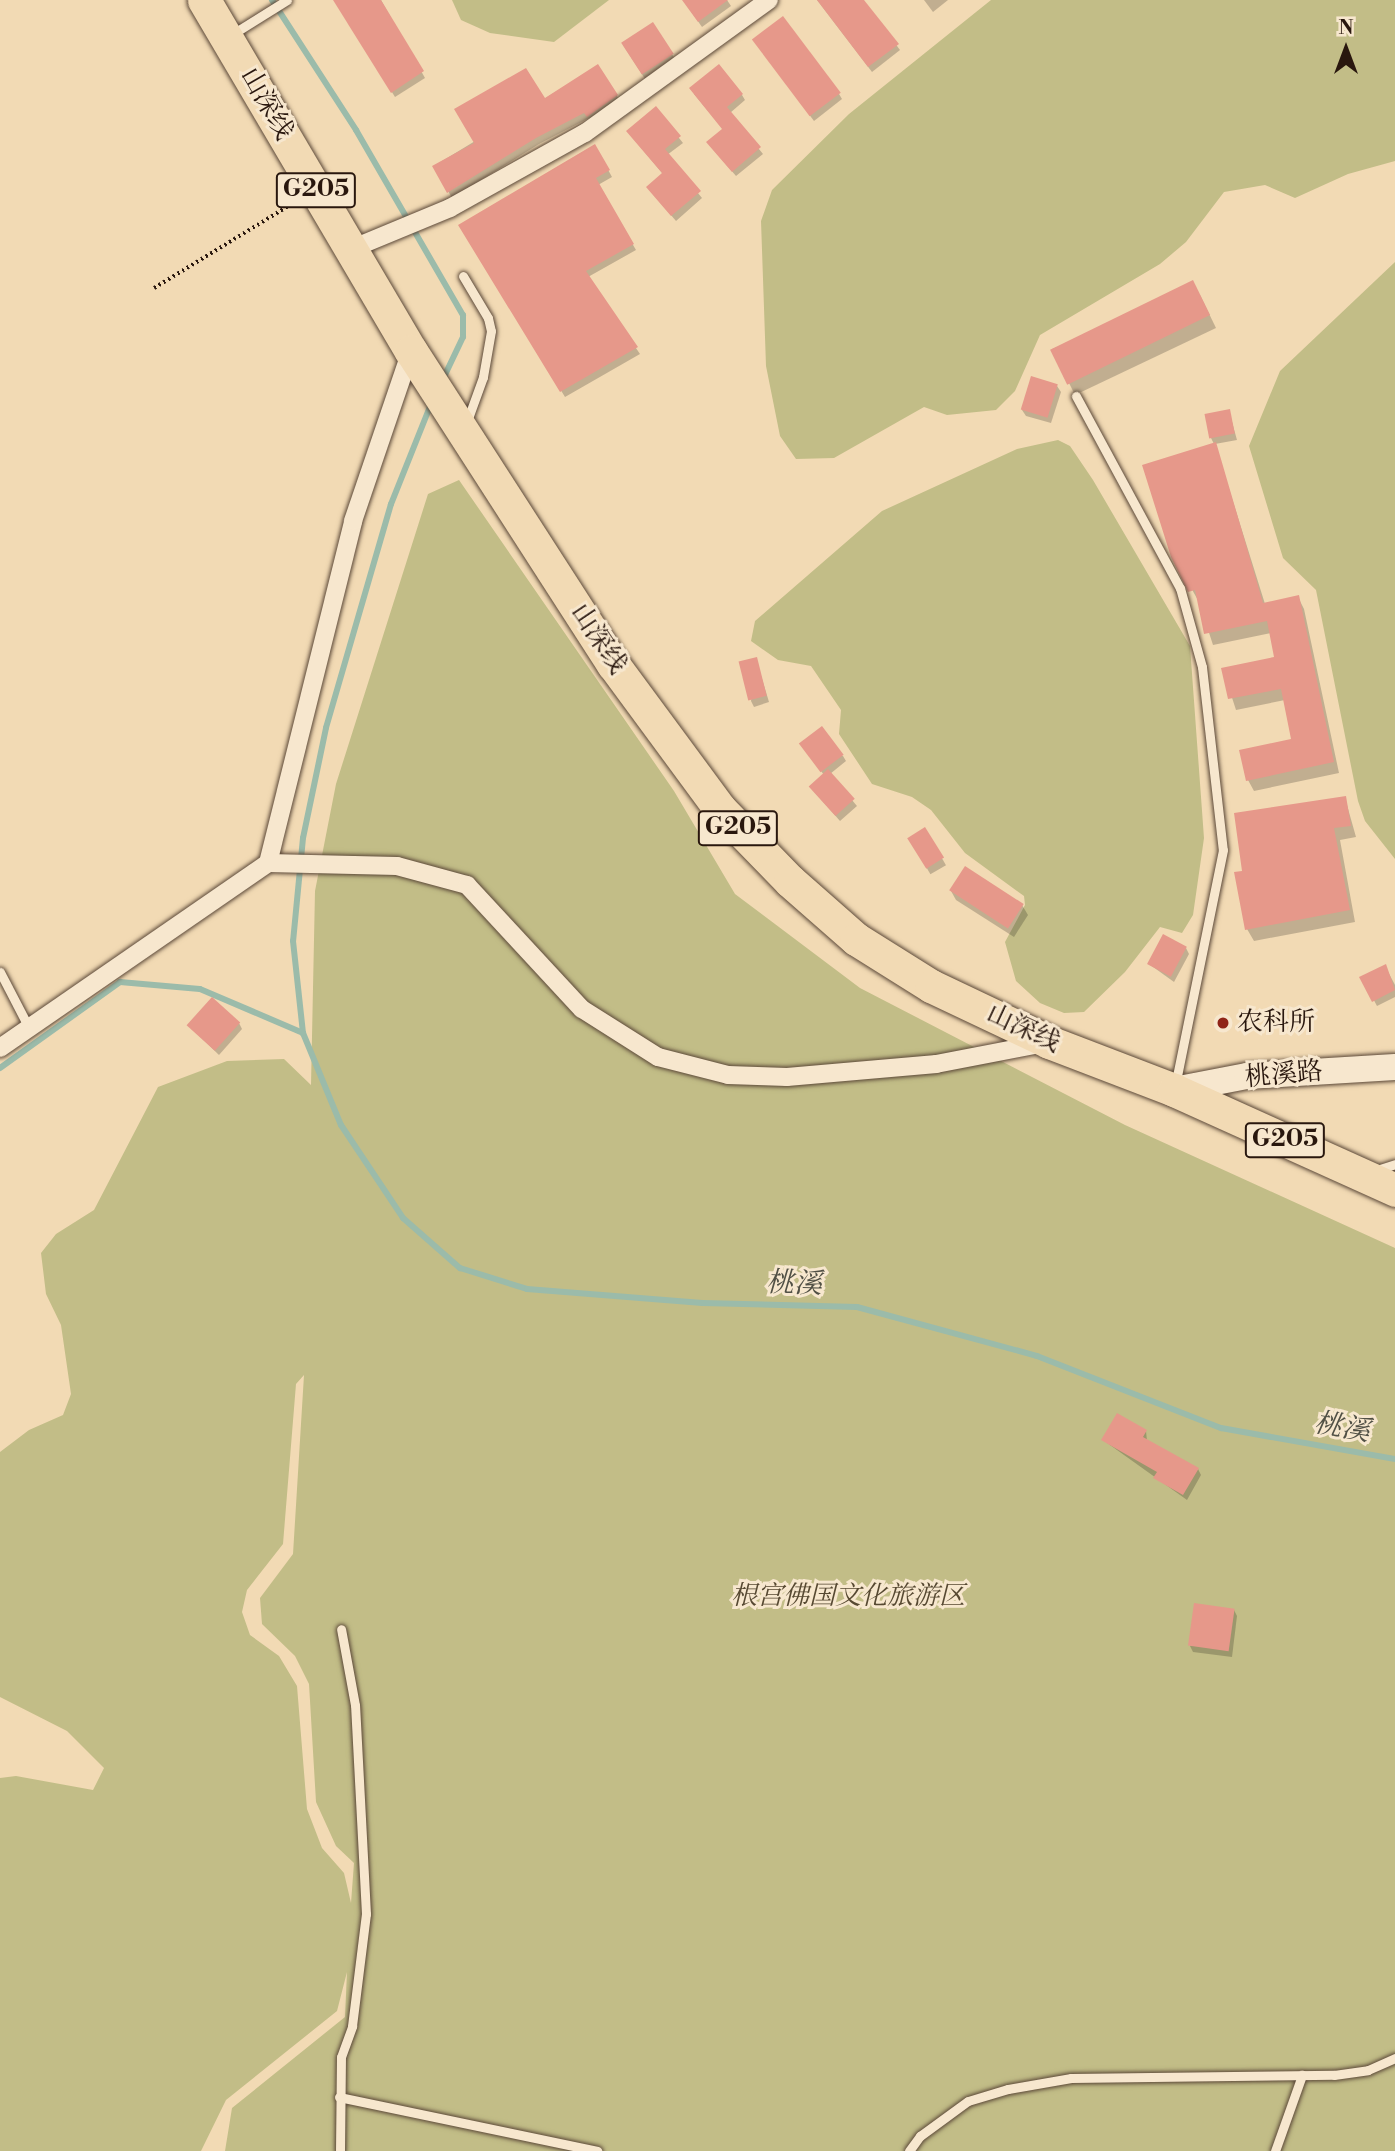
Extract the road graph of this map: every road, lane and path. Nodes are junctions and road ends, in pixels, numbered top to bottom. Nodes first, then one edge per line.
1 (204, 0) edge
2 (287, 0) edge
3 (769, 0) edge
4 (226, 38) junction
5 (316, 189) junction
6 (351, 249) junction
7 (463, 276) dead end
8 (154, 288) dead end
9 (411, 351) junction
10 (1076, 396) dead end
11 (463, 432) junction
12 (268, 863) junction
13 (0, 972) edge
14 (29, 1028) junction
15 (1049, 1042) junction
16 (0, 1048) edge
17 (1395, 1067) edge
18 (1174, 1090) junction
19 (1395, 1164) edge
20 (1363, 1175) junction
21 (1395, 1190) edge
22 (341, 1629) dead end
23 (1395, 2058) edge
24 (1302, 2075) junction
25 (339, 2097) junction
26 (341, 2151) edge
27 (597, 2151) edge
28 (909, 2151) edge
29 (1275, 2151) edge

1 - 4 highway, 山深线 / G205
2 - 4 lane
3 - 6 street
4 - 5 highway, 山深线 / G205
5 - 6 highway, 山深线 / G205
5 - 8 path
6 - 9 highway, 山深线 / G205
7 - 11 lane
9 - 11 highway, 山深线 / G205
9 - 12 street
10 - 18 lane
11 - 15 highway, 山深线 / G205
12 - 14 street
12 - 15 street
13 - 14 lane
14 - 16 street
15 - 18 highway, 山深线 / G205
17 - 18 street, 桃溪路
18 - 20 highway, G205
19 - 20 lane
20 - 21 highway, G205
22 - 25 lane
23 - 24 lane
24 - 28 lane
24 - 29 lane
25 - 26 lane
25 - 27 lane

